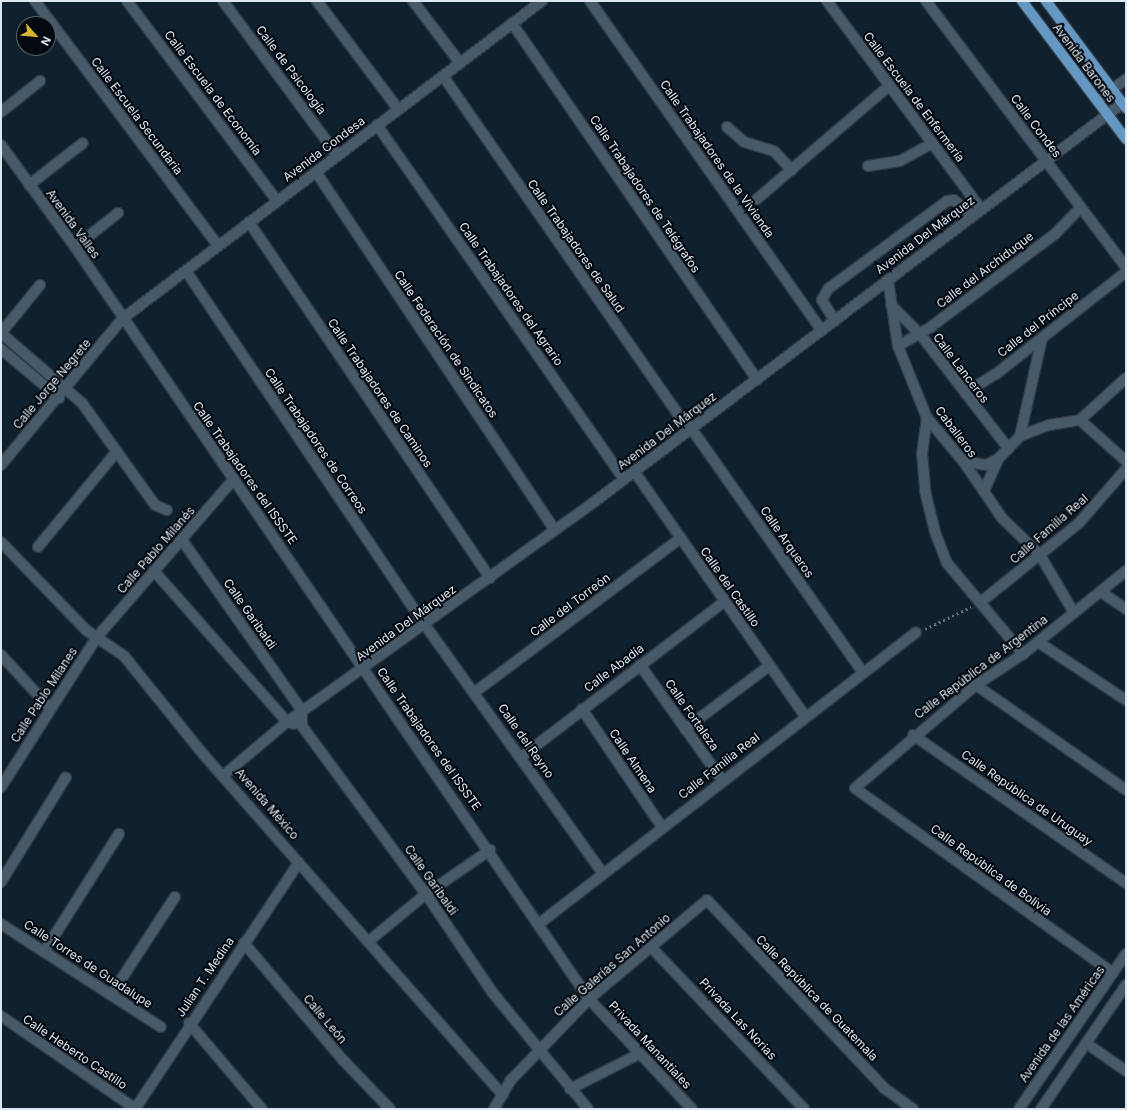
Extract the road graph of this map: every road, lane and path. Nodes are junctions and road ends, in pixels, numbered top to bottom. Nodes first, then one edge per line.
1 (127, 1) edge
2 (223, 1) edge
3 (317, 1) edge
4 (413, 1) edge
5 (542, 1) edge
6 (590, 1) edge
7 (827, 1) edge
8 (926, 1) edge
9 (1022, 1) edge
10 (1046, 1) edge
11 (40, 3) edge
12 (512, 23) junction
13 (460, 63) junction
14 (443, 76) junction
15 (1126, 79) edge
16 (40, 81) dead end
17 (889, 86) junction
18 (1113, 89) junction
19 (1097, 101) junction
20 (1124, 105) edge
21 (398, 109) junction
22 (1, 112) edge
23 (1107, 114) junction
24 (376, 125) junction
25 (727, 127) dead end
26 (1126, 139) edge
27 (83, 143) dead end
28 (932, 143) junction
29 (1, 145) edge
30 (337, 155) junction
31 (1047, 163) junction
32 (868, 166) dead end
33 (792, 170) junction
34 (316, 172) junction
35 (29, 185) junction
36 (757, 199) dead end
37 (277, 201) junction
38 (1081, 207) junction
39 (977, 212) junction
40 (118, 213) dead end
41 (249, 222) junction
42 (218, 246) junction
43 (75, 247) junction
44 (1126, 267) edge
45 (186, 271) junction
46 (1126, 272) edge
47 (888, 280) junction
48 (40, 285) dead end
49 (891, 305) junction
50 (122, 319) junction
51 (835, 321) junction
52 (822, 331) junction
53 (1, 333) edge
54 (920, 334) junction
55 (1042, 338) junction
56 (898, 346) junction
57 (1, 349) edge
58 (1126, 378) edge
59 (757, 380) junction
60 (67, 388) junction
61 (965, 394) junction
62 (59, 398) junction
63 (927, 418) junction
64 (1080, 420) junction
65 (691, 428) junction
66 (1020, 436) junction
67 (1009, 448) junction
68 (117, 451) junction
69 (998, 459) junction
70 (963, 461) junction
71 (1126, 461) edge
72 (1, 465) edge
73 (1126, 469) edge
74 (634, 471) junction
75 (234, 479) junction
76 (624, 479) junction
77 (984, 491) junction
78 (167, 510) dead end
79 (555, 530) junction
80 (681, 538) junction
81 (182, 540) junction
82 (1, 542) edge
83 (38, 547) dead end
84 (1040, 555) junction
85 (154, 571) junction
86 (1126, 571) edge
87 (490, 578) junction
88 (1101, 592) junction
89 (982, 601) junction
90 (724, 602) junction
91 (1126, 609) edge
92 (1074, 613) junction
93 (425, 625) junction
94 (916, 632) joint
95 (97, 637) junction
96 (1038, 642) junction
97 (1022, 654) junction
98 (1, 655) edge
99 (640, 665) junction
100 (769, 666) junction
101 (364, 669) junction
102 (862, 671) junction
103 (976, 685) junction
104 (475, 692) junction
105 (1126, 700) edge
106 (50, 708) junction
107 (582, 710) junction
108 (302, 711) junction
109 (805, 716) junction
110 (287, 722) junction
111 (302, 726) junction
112 (685, 728) junction
113 (913, 735) junction
114 (521, 757) junction
115 (4, 773) edge
116 (224, 776) junction
117 (66, 777) dead end
118 (722, 780) junction
119 (1, 787) edge
120 (855, 788) joint
121 (1126, 790) edge
122 (662, 827) junction
123 (119, 834) dead end
124 (490, 850) junction
125 (299, 862) junction
126 (603, 874) junction
127 (1, 882) edge
128 (1126, 883) edge
129 (426, 894) junction
130 (175, 897) dead end
131 (707, 900) joint
132 (540, 923) junction
133 (1, 924) edge
134 (369, 941) junction
135 (244, 943) junction
136 (651, 947) junction
137 (44, 952) junction
138 (1126, 954) edge
139 (1113, 973) junction
140 (1126, 984) edge
141 (111, 995) junction
142 (590, 999) junction
143 (1, 1016) edge
144 (189, 1023) junction
145 (161, 1027) dead end
146 (1086, 1043) junction
147 (537, 1050) junction
148 (639, 1054) junction
149 (1126, 1071) edge
150 (570, 1089) junction
151 (503, 1095) junction
152 (135, 1109) edge
153 (262, 1109) edge
154 (390, 1109) edge
155 (494, 1109) edge
156 (588, 1109) edge
157 (692, 1109) edge
158 (804, 1109) edge
159 (913, 1109) edge
160 (1019, 1109) edge
161 (1041, 1109) edge

1 - 37 street, Calle Escuela de Economía
2 - 30 street, Calle de Psicología
3 - 21 street
4 - 13 street
5 - 12 street, Avenida Condesa
6 - 52 street, Calle Trabajadores de la Vivienda
7 - 17 street, Calle Escuela de Enfermería
8 - 31 street, Calle Condes
9 - 19 main road, Avenida Barones
10 - 18 main road, Avenida Barones
11 - 42 street, Calle Escuela Secundaria
12 - 13 street, Avenida Condesa
12 - 59 street, Calle Trabajadores de Telégrafos
13 - 14 street, Avenida Condesa
14 - 21 street, Avenida Condesa
14 - 65 street, Calle Trabajadores de Salud
15 - 18 street
16 - 22 street
17 - 28 street, Calle Escuela de Enfermería
17 - 33 street
18 - 19 street
18 - 20 main road, Avenida Barones
19 - 23 main road, Avenida Barones
20 - 23 street, Avenida Del Márquez
21 - 24 street, Avenida Condesa
23 - 26 main road, Avenida Barones
23 - 31 street, Avenida Del Márquez
24 - 30 street, Avenida Condesa
24 - 76 street, Calle Trabajadores del Agrario
25 - 33 street
27 - 35 street
28 - 32 street
28 - 39 street, Calle Escuela de Enfermería
29 - 35 street, Avenida Valles
30 - 34 street, Avenida Condesa
31 - 38 street, Calle Condes
31 - 39 street, Avenida Del Márquez
33 - 36 street
34 - 37 street, Avenida Condesa
34 - 79 street, Calle Federación de Sindicatos
35 - 43 street, Avenida Valles
37 - 41 street, Avenida Condesa
38 - 44 street, Calle Condes
38 - 54 street, Calle del Archiduque
39 - 47 street, Avenida Del Márquez
39 - 51 street
40 - 43 street
41 - 42 street, Avenida Condesa
41 - 87 street, Calle Trabajadores de Caminos
42 - 45 street, Avenida Condesa
43 - 50 street, Avenida Valles
45 - 50 street, Avenida Condesa
45 - 93 street, Calle Trabajadores de Correos
46 - 55 street, Calle del Príncipe
47 - 49 street, Caballeros
47 - 51 street, Avenida Del Márquez
48 - 53 street
49 - 54 street, Calle Lanceros
49 - 56 street, Caballeros
50 - 60 street, Calle Jorge Negrete
50 - 75 street, Calle Trabajadores del ISSSTE
51 - 52 street, Avenida Del Márquez
52 - 59 street, Avenida Del Márquez
53 - 60 street
54 - 56 street, Calle del Archiduque
54 - 61 street, Calle Lanceros
55 - 61 street, Calle del Príncipe
55 - 66 street
56 - 63 street, Caballeros
57 - 62 street
58 - 64 street
59 - 65 street, Avenida Del Márquez
60 - 62 street, Calle Jorge Negrete
60 - 68 street
61 - 67 street, Calle Lanceros
62 - 72 street, Calle Jorge Negrete
63 - 70 street, Caballeros
63 - 89 street
64 - 66 street
64 - 71 street
65 - 74 street, Avenida Del Márquez
65 - 102 street, Calle Arqueros
66 - 67 street
67 - 69 street
68 - 78 street
68 - 83 street
69 - 70 street
69 - 77 street
70 - 77 street, Caballeros
73 - 84 street, Calle Familia Real
74 - 76 street, Avenida Del Márquez
74 - 80 street, Calle del Castillo
75 - 81 street, Calle Pablo Milanés
75 - 101 street, Calle Trabajadores del ISSSTE
76 - 79 street, Avenida Del Márquez
77 - 84 street, Caballeros
79 - 87 street, Avenida Del Márquez
80 - 90 street, Calle del Castillo
80 - 104 street, Calle del Torreón
81 - 85 street, Calle Pablo Milanés
81 - 108 street, Calle Garibaldi
82 - 95 street, Avenida México
84 - 89 street, Calle Familia Real
84 - 92 street, Caballeros
85 - 95 street, Calle Pablo Milanés
85 - 110 street
86 - 88 street, Calle República de Argentina
87 - 93 street, Avenida Del Márquez
88 - 91 street
88 - 92 street, Calle República de Argentina
89 - 94 path
89 - 97 street
90 - 99 street, Calle Abadía
90 - 100 street, Calle del Castillo
92 - 96 street, Calle República de Argentina
93 - 101 street, Avenida Del Márquez
93 - 104 street, Calle del Reyno
94 - 102 street, Calle Familia Real
95 - 106 street, Calle Pablo Milanes
95 - 116 street, Avenida México
96 - 97 street, Calle República de Argentina
96 - 105 street
97 - 103 street, Calle República de Argentina
98 - 106 street
99 - 107 street, Calle Abadía
99 - 112 street, Calle Fortaleza
100 - 109 street, Calle del Castillo
100 - 112 street
101 - 108 street, Avenida Del Márquez
101 - 124 street, Calle Trabajadores del ISSSTE
102 - 109 street, Calle Familia Real
103 - 113 street, Calle República de Argentina
103 - 121 street
104 - 114 street, Calle del Reyno
106 - 115 street, Calle Pablo Milanes
107 - 114 street, Calle Abadía
107 - 122 street, Calle Almena
108 - 110 street, Avenida Del Márquez
108 - 111 street
109 - 118 street, Calle Familia Real
110 - 111 street
110 - 116 street, Avenida Del Márquez
111 - 129 street, Calle Garibaldi
112 - 118 street, Calle Fortaleza
113 - 120 street, Calle República de Argentina
113 - 128 street, Calle República de Uruguay
114 - 126 street, Calle del Reyno
115 - 119 street, Calle Pablo Milanes
116 - 125 street, Avenida México
117 - 127 street
118 - 122 street, Calle Familia Real
120 - 139 street, Calle República de Bolivia
122 - 126 street, Calle Familia Real
123 - 137 street
124 - 129 street
124 - 132 street, Calle Trabajadores del ISSSTE
125 - 134 street, Avenida México
125 - 135 street, Julian T. Medina
126 - 132 street, Calle Familia Real
129 - 134 street
129 - 147 street, Calle Garibaldi
130 - 141 street
131 - 136 street, Calle Galerías San Antonio
131 - 159 street, Calle República de Guatemala
132 - 142 street, Calle Trabajadores del ISSSTE
133 - 137 street, Calle Torres de Guadalupe
134 - 151 street, Avenida México
135 - 144 street, Julian T. Medina
135 - 154 street, Calle León
136 - 142 street, Calle Galerías San Antonio
136 - 158 street, Privada Las Norias
137 - 141 street, Calle Torres de Guadalupe
138 - 139 street, Avenida de las Américas
139 - 160 street, Avenida de las Américas
140 - 146 street
141 - 145 street, Calle Torres de Guadalupe
142 - 147 street, Calle Galerías San Antonio
142 - 148 street, Privada Manantiales
143 - 152 street, Calle Heberto Castillo
144 - 152 street, Julian T. Medina
144 - 153 street
146 - 149 street
146 - 161 street
147 - 150 street, Calle Garibaldi
147 - 151 street, Calle Galerías San Antonio
148 - 150 street
148 - 157 street, Privada Manantiales
150 - 156 street, Calle Garibaldi
151 - 155 street, Calle Galerías San Antonio

